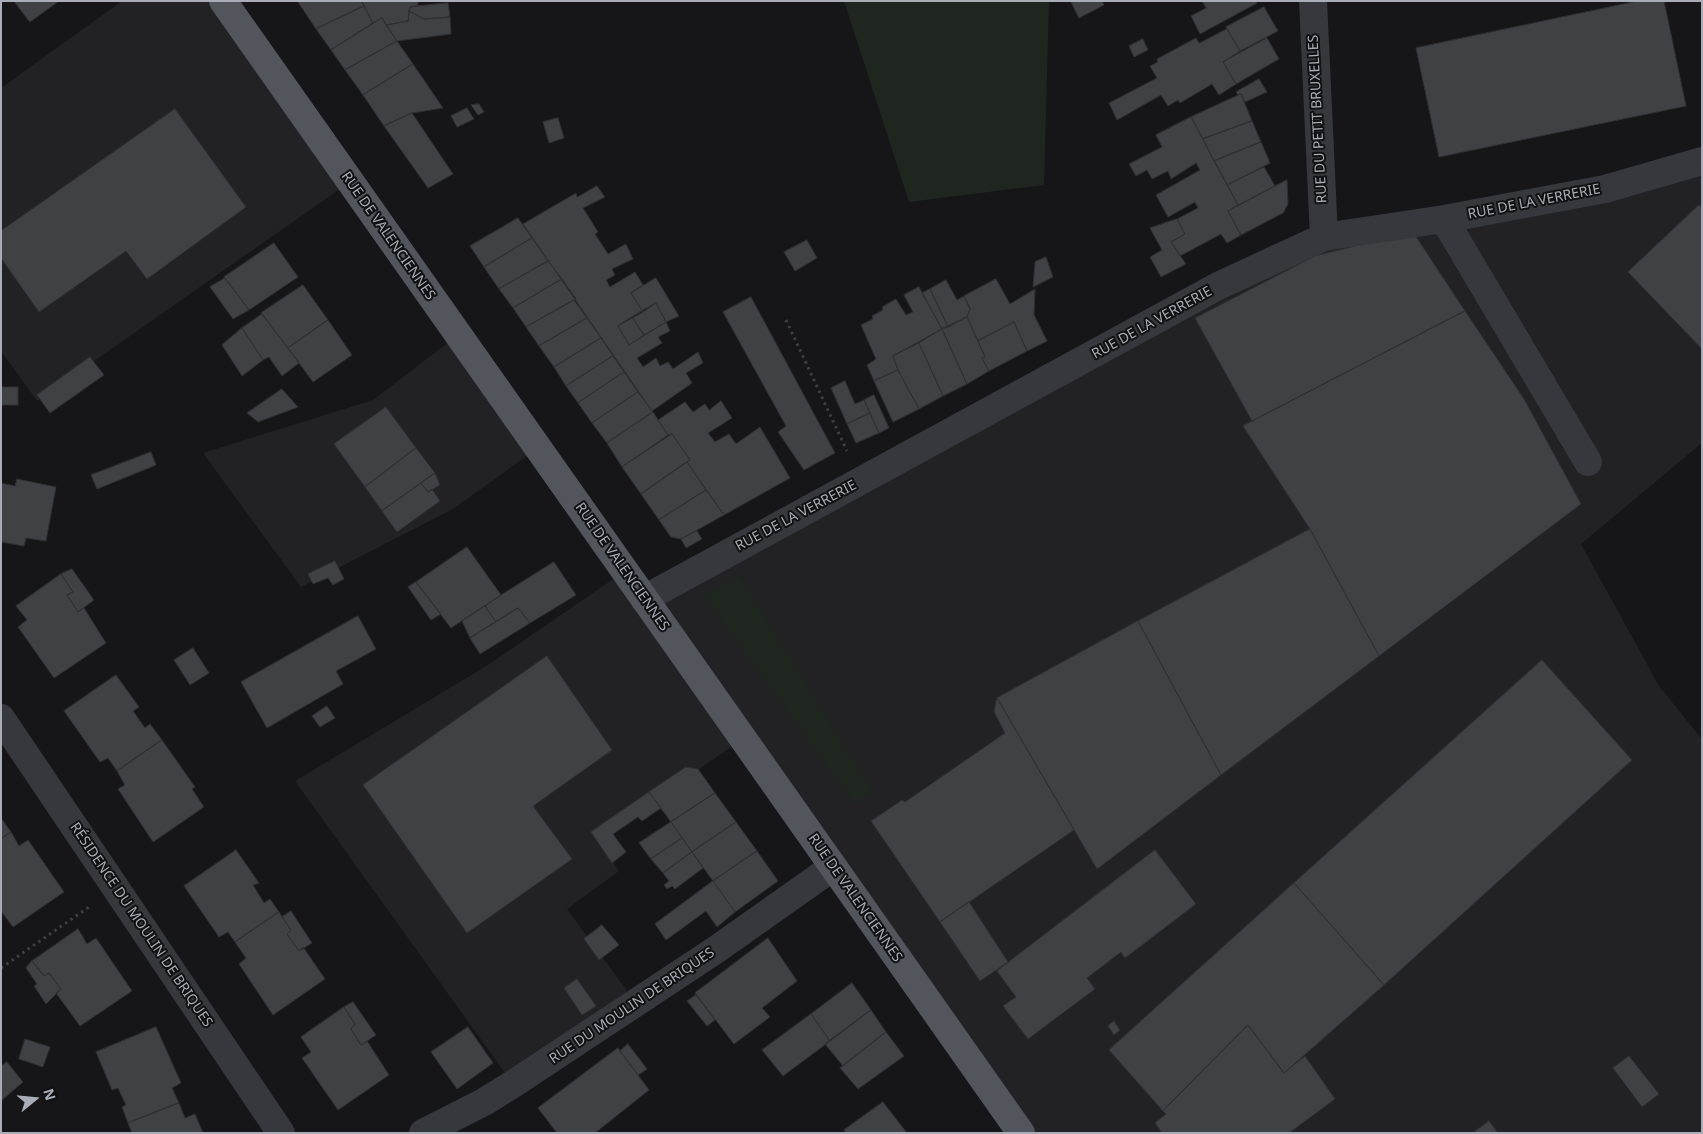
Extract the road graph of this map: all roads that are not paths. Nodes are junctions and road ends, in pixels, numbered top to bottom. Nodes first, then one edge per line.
1 (223, 1) edge
2 (1313, 1) edge
3 (1702, 162) edge
4 (1444, 219) junction
5 (1324, 237) junction
6 (1588, 462) dead end
7 (644, 599) junction
8 (1, 718) edge
9 (833, 867) junction
10 (282, 1133) edge
11 (423, 1133) edge
12 (1021, 1133) edge

1 - 7 main road, RUE DE VALENCIENNES
2 - 5 street, RUE DU PETIT BRUXELLES
3 - 4 street, RUE DE LA VERRERIE
4 - 5 street, RUE DE LA VERRERIE
4 - 6 street
5 - 7 street, RUE DE LA VERRERIE
7 - 9 main road, RUE DE VALENCIENNES
8 - 10 street, RÉSIDENCE DU MOULIN DE BRIQUES
9 - 11 street, RUE DU MOULIN DE BRIQUES
9 - 12 main road, RUE DE VALENCIENNES

